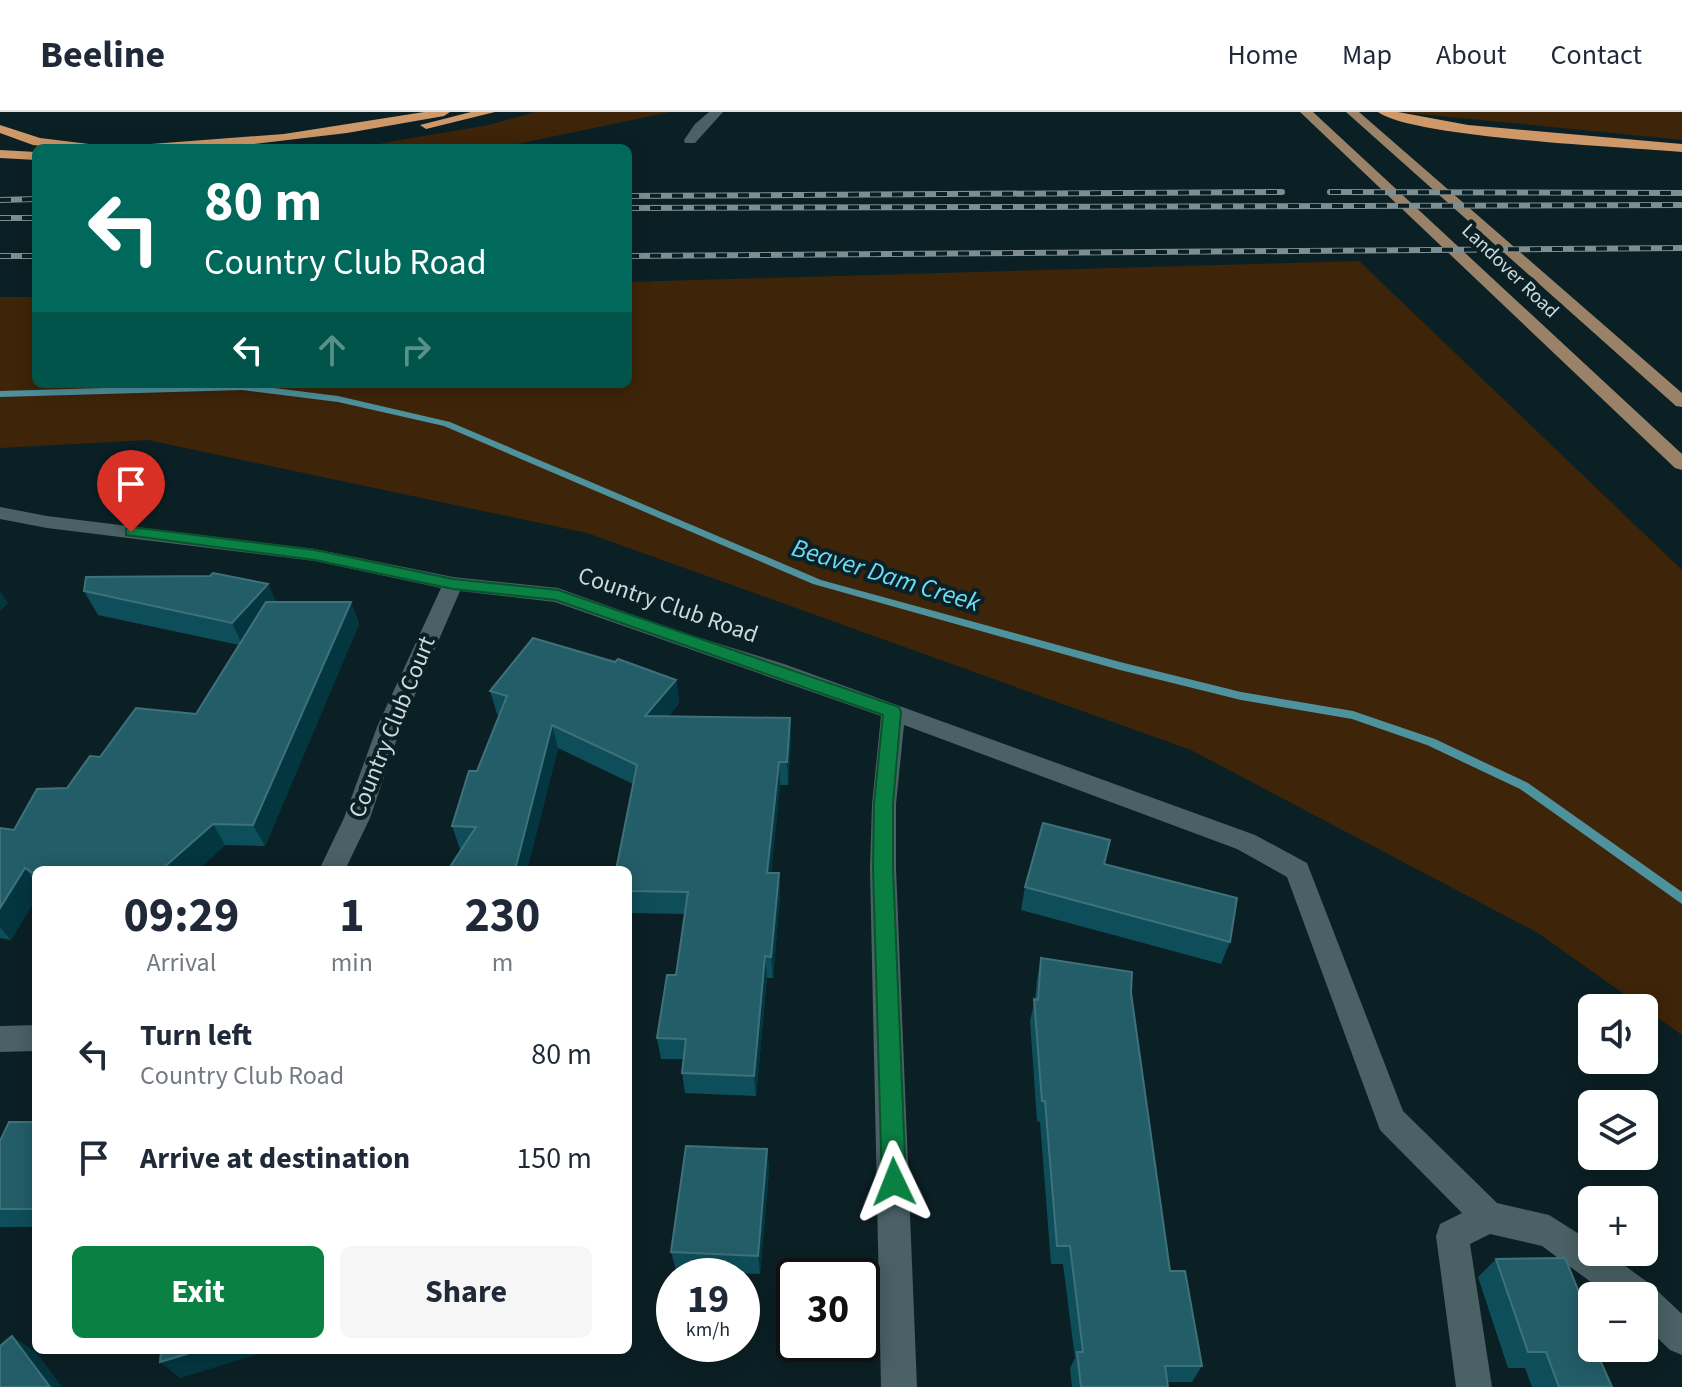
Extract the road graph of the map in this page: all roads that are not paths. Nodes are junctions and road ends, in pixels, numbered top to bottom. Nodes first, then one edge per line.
1 (444, 112) edge
2 (489, 112) edge
3 (717, 112) edge
4 (1306, 112) edge
5 (1352, 112) edge
6 (1384, 112) edge
7 (0, 129) edge
8 (690, 140) dead end
9 (50, 144) edge
10 (187, 144) edge
11 (303, 144) edge
12 (1682, 148) edge
13 (0, 154) edge
14 (32, 156) edge
15 (1682, 402) edge
16 (1682, 464) edge
17 (0, 513) edge
18 (453, 584) junction
19 (893, 712) junction
20 (334, 866) edge
21 (32, 1038) edge
22 (0, 1039) edge
23 (1488, 1217) junction
24 (1619, 1282) edge
25 (1658, 1315) edge
26 (1682, 1338) edge
27 (899, 1387) edge
28 (1474, 1387) edge

1 - 10 highway
2 - 11 highway
3 - 8 street
4 - 16 main road, Landover Road
5 - 15 main road, Landover Road
6 - 12 highway
7 - 9 highway
13 - 14 highway
17 - 18 street, Country Club Road
18 - 19 street, Country Club Road
18 - 20 street, Country Club Court
19 - 23 street, Country Club Road
19 - 27 street
21 - 22 street
23 - 24 street
23 - 28 street
25 - 26 street

